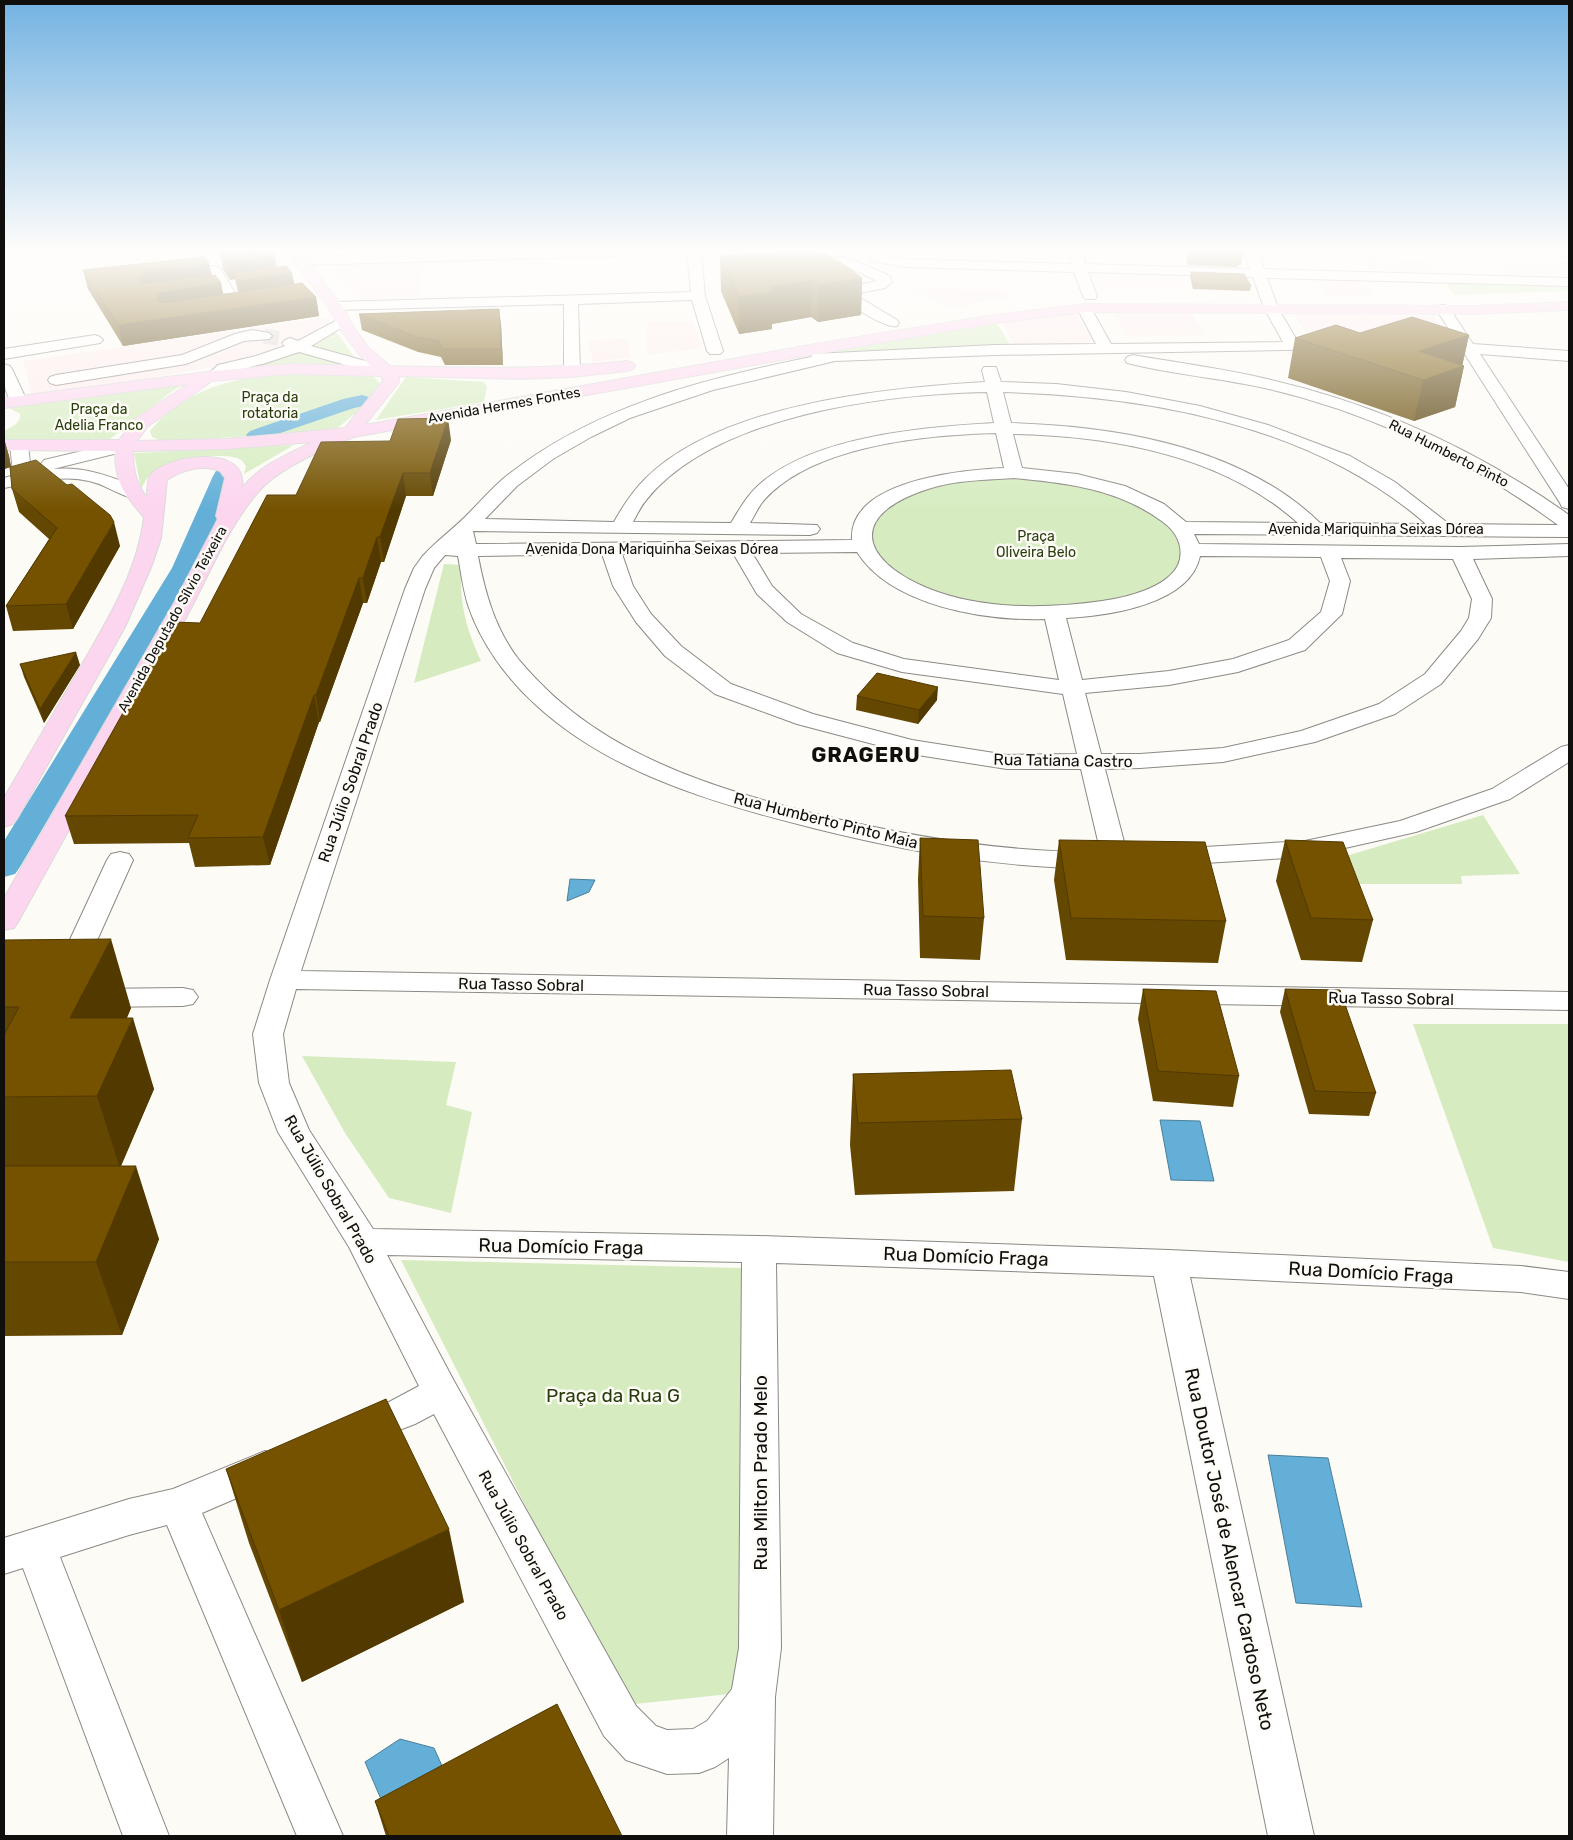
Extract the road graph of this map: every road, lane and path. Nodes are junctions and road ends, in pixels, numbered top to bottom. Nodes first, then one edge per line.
1 (238, 338) tunnel mouth
2 (306, 338) edge
3 (356, 338) edge
4 (572, 338) edge
5 (715, 338) edge
6 (795, 338) edge
7 (883, 338) edge
8 (1102, 338) edge
9 (1284, 338) edge
10 (1463, 338) edge
11 (95, 340) dead end
12 (774, 341) edge
13 (292, 344) junction
14 (1287, 346) junction
15 (1347, 346) edge
16 (1412, 347) edge
17 (1106, 348) junction
18 (1468, 348) junction
19 (720, 350) joint
20 (989, 350) junction
21 (4, 354) edge
22 (698, 354) dead end
23 (837, 356) junction
24 (1569, 356) edge
25 (186, 359) junction
26 (1334, 360) edge
27 (748, 361) junction
28 (643, 363) dead end
29 (4, 369) edge
30 (385, 371) junction
31 (219, 372) junction
32 (572, 372) junction
33 (56, 380) dead end
34 (995, 387) junction
35 (11, 402) edge
36 (1004, 429) junction
37 (350, 433) junction
38 (12, 445) edge
39 (124, 446) junction
40 (22, 472) junction
41 (1014, 473) junction
42 (4, 476) edge
43 (4, 482) edge
44 (132, 492) junction
45 (1569, 502) edge
46 (154, 517) junction
47 (1569, 524) edge
48 (223, 525) junction
49 (621, 527) junction
50 (1182, 528) junction
51 (1315, 529) junction
52 (1443, 529) junction
53 (1569, 531) edge
54 (467, 535) junction
55 (862, 538) junction
56 (739, 539) junction
57 (610, 549) junction
58 (1192, 550) junction
59 (1569, 550) edge
60 (1329, 552) junction
61 (1460, 553) junction
62 (1054, 614) junction
63 (1071, 688) junction
64 (1569, 752) edge
65 (1090, 762) junction
66 (4, 819) edge
67 (120, 860) dead end
68 (1131, 860) junction
69 (4, 922) edge
70 (284, 980) junction
71 (183, 997) dead end
72 (1569, 1001) edge
73 (362, 1242) junction
74 (760, 1249) junction
75 (1169, 1263) junction
76 (1569, 1285) edge
77 (441, 1392) junction
78 (330, 1440) edge
79 (295, 1455) edge
80 (178, 1505) junction
81 (19, 1551) edge
82 (753, 1697) junction
83 (699, 1751) joint
84 (146, 1836) edge
85 (320, 1836) edge
86 (750, 1836) edge
87 (1291, 1836) edge

1 - 25 street
2 - 13 street
3 - 30 main road
4 - 32 street
5 - 19 street
6 - 12 main road, Avenida Hermes Fontes
7 - 27 main road, Avenida Hermes Fontes
8 - 17 street
9 - 14 street
10 - 18 street
11 - 21 street
13 - 30 street
13 - 31 street
14 - 15 street
14 - 17 street
14 - 26 street
16 - 18 street
17 - 20 street
18 - 24 street
18 - 45 street
19 - 22 main road
20 - 23 street
20 - 34 street
20 - 47 street, Rua Humberto Pinto
23 - 27 street
23 - 54 street
25 - 31 street
25 - 33 street
27 - 37 main road, Avenida Hermes Fontes
28 - 32 main road, Avenida Hermes Fontes
29 - 35 street
30 - 31 main road, Avenida Hermes Fontes
30 - 32 main road, Avenida Hermes Fontes
30 - 37 main road
31 - 35 main road, Avenida Hermes Fontes
31 - 39 main road
34 - 36 street
34 - 49 street
34 - 52 street
36 - 41 street
36 - 51 street
36 - 56 street
37 - 39 main road, Avenida Hermes Fontes
37 - 48 main road, Avenida Deputado Sílvio Teixeira
38 - 39 main road, Avenida Hermes Fontes
38 - 40 street
39 - 40 street
39 - 44 main road
40 - 42 street
41 - 50 street
41 - 55 street
43 - 44 street
44 - 46 main road
46 - 48 main road
46 - 66 main road
48 - 69 main road, Avenida Deputado Sílvio Teixeira
49 - 54 street, Avenida Dona Mariquinha Seixas Dórea
49 - 56 street, Avenida Dona Mariquinha Seixas Dórea
50 - 51 street, Avenida Mariquinha Seixas Dórea
50 - 58 street
51 - 52 street, Avenida Mariquinha Seixas Dórea
52 - 53 street, Avenida Mariquinha Seixas Dórea
54 - 57 street, Avenida Dona Mariquinha Seixas Dórea
54 - 68 street, Rua Humberto Pinto Maia
54 - 70 street, Rua Júlio Sobral Prado
55 - 56 street, Avenida Dona Mariquinha Seixas Dórea
55 - 62 street
56 - 57 street, Avenida Dona Mariquinha Seixas Dórea
56 - 63 street
57 - 65 street, Rua Tatiana Castro
58 - 60 street, Avenida Mariquinha Seixas Dórea
58 - 62 street
59 - 61 street, Avenida Mariquinha Seixas Dórea
60 - 61 street, Avenida Mariquinha Seixas Dórea
60 - 63 street
61 - 65 street, Rua Tatiana Castro
62 - 63 street
63 - 65 street
64 - 68 street
65 - 68 street
67 - 71 street
70 - 72 street, Rua Tasso Sobral
70 - 73 street, Rua Júlio Sobral Prado
73 - 74 street, Rua Domício Fraga
73 - 77 street, Rua Júlio Sobral Prado
74 - 75 street, Rua Domício Fraga
74 - 82 street, Rua Milton Prado Melo
75 - 76 street, Rua Domício Fraga
75 - 87 street, Rua Doutor José de Alencar Cardoso Neto
77 - 78 street
77 - 83 street, Rua Júlio Sobral Prado
79 - 80 street
80 - 81 street
80 - 85 street
81 - 84 street
82 - 83 street, Rua Milton Prado Melo
82 - 86 street, Rua Milton Prado Melo

